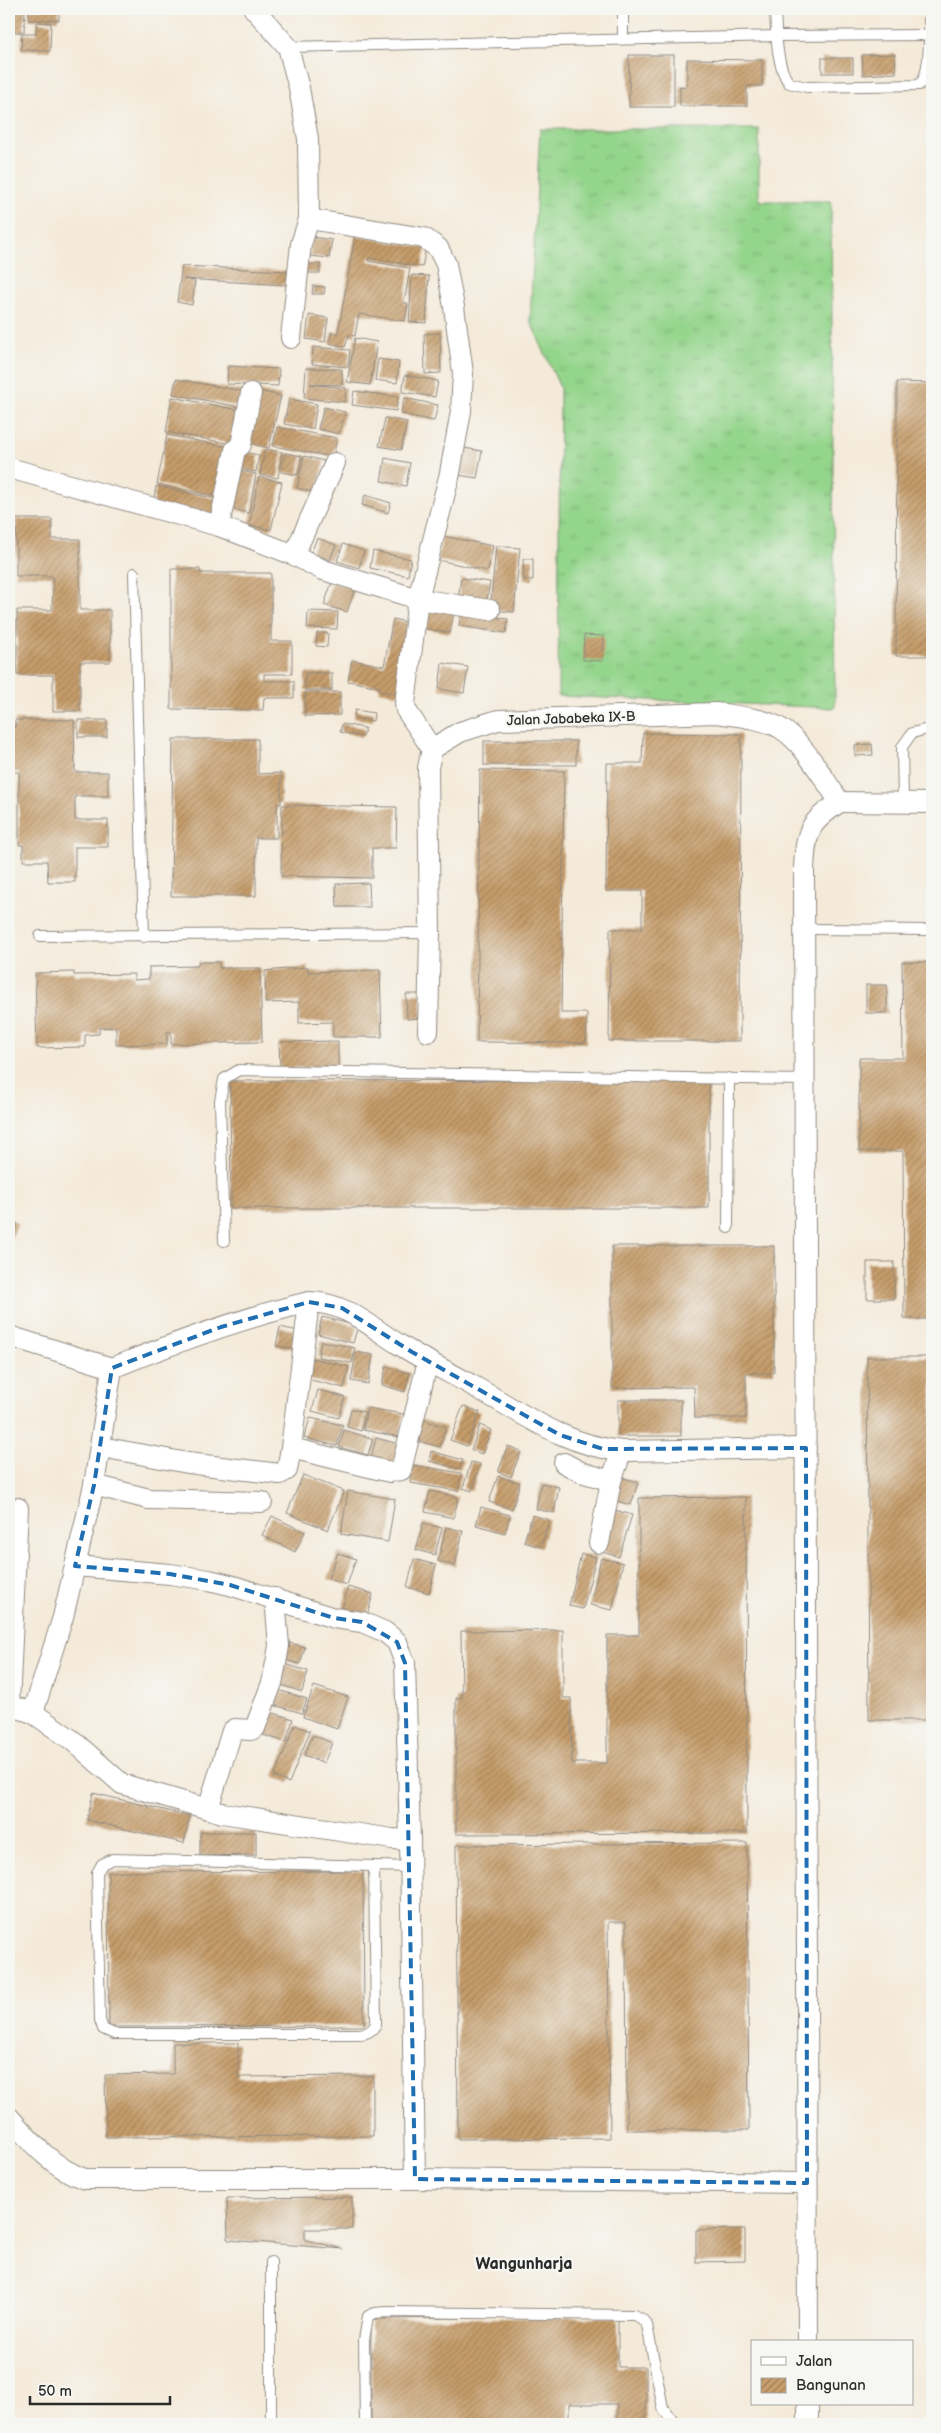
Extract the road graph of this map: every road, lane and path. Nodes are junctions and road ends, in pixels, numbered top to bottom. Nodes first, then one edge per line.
1 (254, 9) edge
2 (623, 9) edge
3 (775, 9) edge
4 (929, 9) edge
5 (931, 35) edge
6 (776, 36) junction
7 (623, 40) junction
8 (288, 48) junction
9 (309, 219) junction
10 (291, 338) dead end
11 (251, 393) dead end
12 (334, 463) dead end
13 (9, 468) edge
14 (219, 526) junction
15 (294, 555) junction
16 (134, 573) dead end
17 (418, 599) junction
18 (490, 610) dead end
19 (932, 728) edge
20 (432, 749) junction
21 (840, 802) junction
22 (903, 803) junction
23 (932, 803) edge
24 (805, 929) junction
25 (932, 930) edge
26 (430, 933) junction
27 (40, 936) dead end
28 (144, 936) junction
29 (428, 1032) dead end
30 (729, 1078) junction
31 (805, 1080) junction
32 (728, 1228) dead end
33 (224, 1241) dead end
34 (309, 1302) junction
35 (9, 1336) edge
36 (428, 1361) junction
37 (112, 1368) junction
38 (101, 1447) junction
39 (291, 1448) junction
40 (806, 1448) junction
41 (622, 1451) junction
42 (564, 1463) dead end
43 (611, 1481) junction
44 (94, 1485) junction
45 (262, 1502) dead end
46 (18, 1508) dead end
47 (599, 1543) dead end
48 (75, 1566) junction
49 (275, 1598) junction
50 (33, 1714) junction
51 (208, 1809) junction
52 (410, 1840) junction
53 (374, 1866) junction
54 (411, 1867) junction
55 (9, 2117) edge
56 (416, 2179) junction
57 (807, 2183) junction
58 (271, 2262) dead end
59 (808, 2340) edge
60 (808, 2406) edge
61 (270, 2424) edge
62 (365, 2424) edge
63 (675, 2424) edge
64 (808, 2424) edge

1 - 8 street
2 - 7 lane
3 - 6 lane
4 - 5 lane
5 - 6 lane
5 - 6 lane
6 - 7 lane
7 - 8 lane
8 - 9 street
9 - 10 street
9 - 17 street
11 - 14 street
12 - 15 street
13 - 14 street
14 - 15 street
15 - 17 street
16 - 28 lane
17 - 18 street
17 - 20 street
19 - 22 lane
20 - 21 street, Jalan Jababeka IX-B
20 - 26 street
21 - 22 street
21 - 24 street
22 - 23 street
24 - 25 lane
24 - 31 street
26 - 28 lane
26 - 29 street
27 - 28 lane
30 - 31 lane
30 - 32 lane
30 - 33 lane
31 - 40 street
34 - 36 street
34 - 37 street
34 - 39 street
35 - 37 street
36 - 39 street
36 - 41 street
37 - 38 street
38 - 39 street
38 - 44 street
40 - 41 street
40 - 57 street
41 - 43 street
42 - 43 street
43 - 47 street
44 - 45 street
44 - 48 street
46 - 50 street
48 - 49 street
48 - 50 street
49 - 51 street
49 - 52 street
50 - 51 street
51 - 52 street
52 - 54 street
53 - 53 lane
53 - 54 lane
54 - 56 street
55 - 56 street
56 - 57 street
57 - 59 street
58 - 61 lane
60 - 64 street
62 - 63 lane

